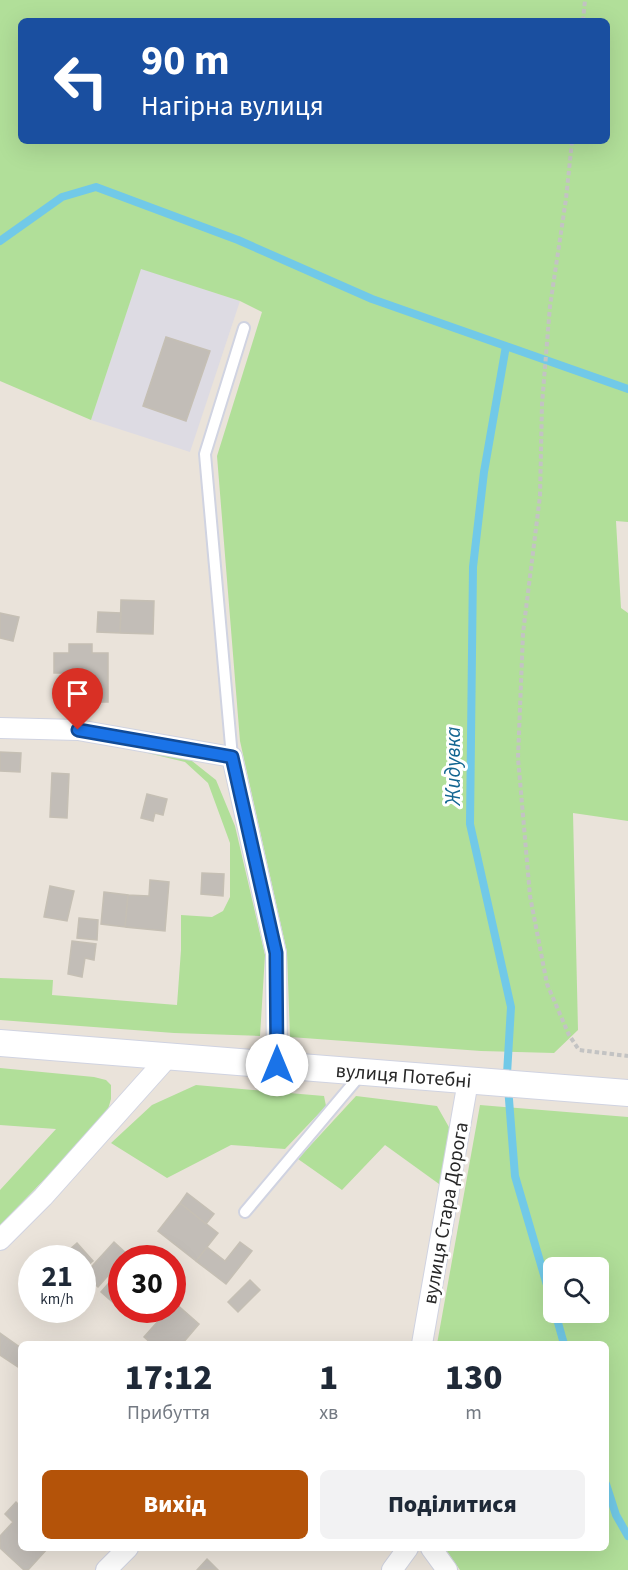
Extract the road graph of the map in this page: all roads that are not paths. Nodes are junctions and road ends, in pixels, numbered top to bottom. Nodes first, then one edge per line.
1 (244, 328) dead end
2 (0, 728) edge
3 (232, 757) junction
4 (0, 1043) edge
5 (169, 1056) junction
6 (277, 1065) junction
7 (362, 1072) junction
8 (478, 1082) junction
9 (628, 1093) edge
10 (245, 1212) dead end
11 (0, 1240) edge
12 (423, 1341) edge
13 (125, 1551) edge
14 (406, 1551) edge
15 (433, 1551) edge
16 (106, 1570) edge
17 (392, 1570) edge
18 (447, 1570) edge

1 - 3 lane
2 - 3 street
3 - 6 street
4 - 5 street, вулиця Потебні
5 - 6 street, вулиця Потебні
5 - 11 street
6 - 7 street, вулиця Потебні
7 - 8 street, вулиця Потебні
7 - 10 lane
8 - 9 street, вулиця Потебні
8 - 12 street, вулиця Стара Дорога
13 - 16 street
14 - 17 street
15 - 18 street

